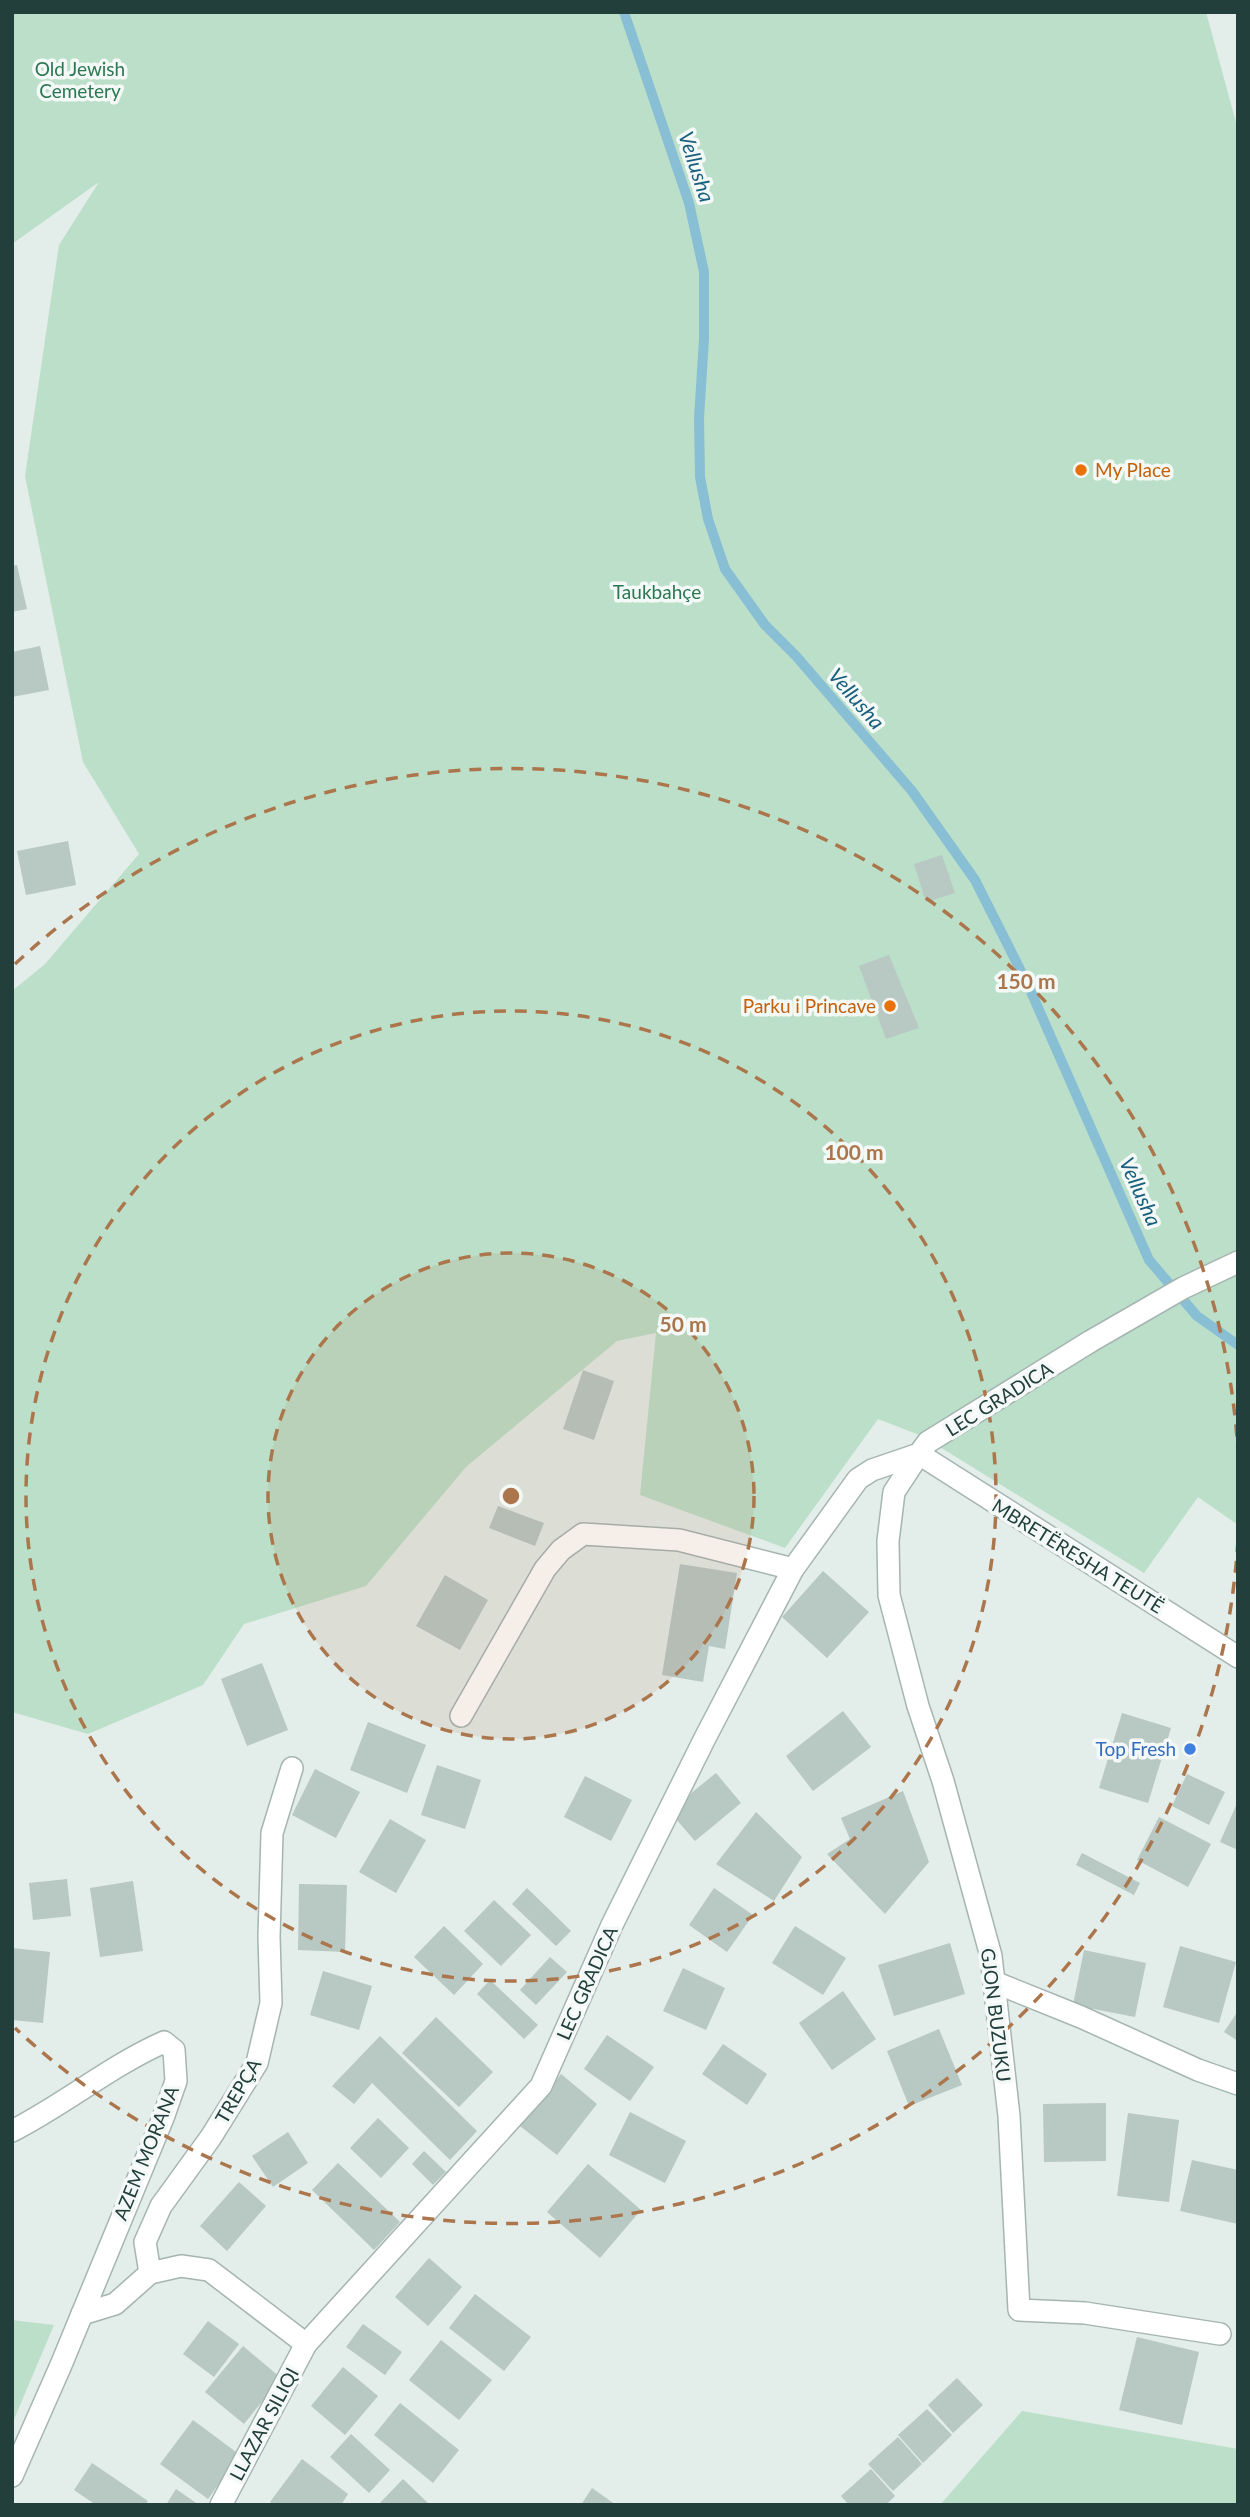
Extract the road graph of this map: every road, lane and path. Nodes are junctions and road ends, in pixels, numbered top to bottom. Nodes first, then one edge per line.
1 (1238, 1262) edge
2 (919, 1454) junction
3 (793, 1569) junction
4 (1238, 1657) edge
5 (461, 1716) dead end
6 (292, 1768) dead end
7 (994, 1982) junction
8 (1238, 2084) edge
9 (12, 2132) edge
10 (150, 2273) junction
11 (82, 2314) junction
12 (1220, 2334) dead end
13 (306, 2344) junction
14 (12, 2476) edge
15 (221, 2505) edge

1 - 2 street, LEC GRADICA
2 - 3 street, LEC GRADICA
2 - 4 street, MBRETËRESHA TEUTË
2 - 7 street, GJON BUZUKU
3 - 5 street
3 - 13 street, LEC GRADICA
6 - 10 street, TREPÇA
7 - 8 street
7 - 12 street, GJON BUZUKU
9 - 11 street, AZEM MORANA
10 - 11 street
10 - 13 street
11 - 14 street
13 - 15 street, LLAZAR SILIQI

